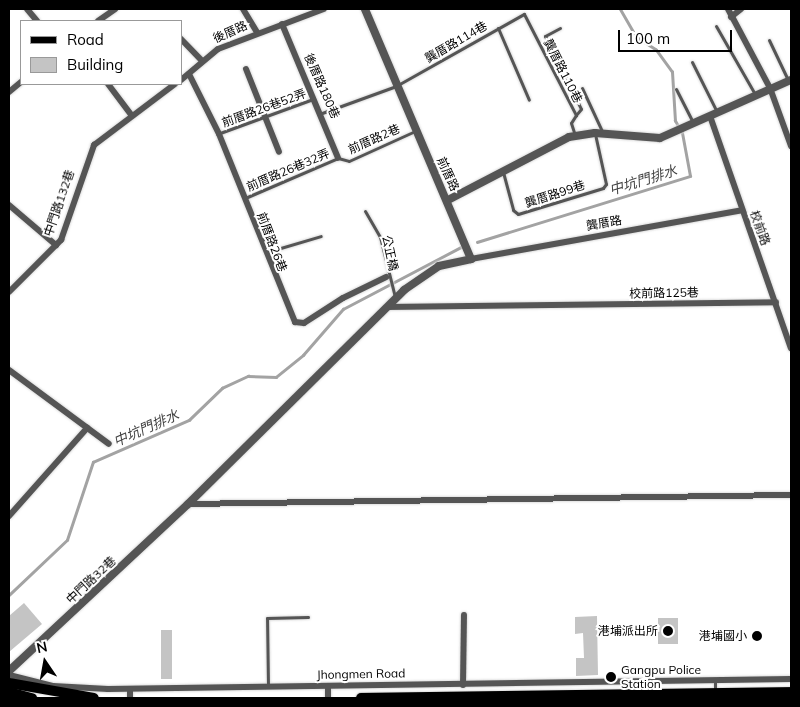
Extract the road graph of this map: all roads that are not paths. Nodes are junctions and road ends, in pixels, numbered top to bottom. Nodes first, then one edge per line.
1 (27, 9) edge
2 (115, 9) edge
3 (243, 9) edge
4 (324, 9) edge
5 (365, 9) edge
6 (728, 9) edge
7 (741, 9) edge
8 (314, 10) edge
9 (524, 14) joint
10 (731, 17) junction
11 (36, 20) edge
12 (99, 20) edge
13 (282, 24) junction
14 (716, 26) dead end
15 (498, 28) junction
16 (560, 28) dead end
17 (257, 32) junction
18 (182, 40) edge
19 (769, 40) dead end
20 (202, 61) junction
21 (692, 62) dead end
22 (246, 69) dead end
23 (189, 74) junction
24 (182, 79) edge
25 (790, 80) edge
26 (20, 83) edge
27 (109, 85) edge
28 (174, 85) edge
29 (396, 86) junction
30 (582, 88) dead end
31 (770, 88) junction
32 (676, 89) dead end
33 (9, 92) edge
34 (756, 94) junction
35 (316, 98) junction
36 (528, 100) dead end
37 (131, 114) junction
38 (322, 114) junction
39 (713, 114) junction
40 (576, 115) junction
41 (265, 117) junction
42 (693, 123) junction
43 (416, 130) junction
44 (219, 134) junction
45 (599, 134) junction
46 (576, 135) junction
47 (791, 146) edge
48 (279, 152) dead end
49 (338, 158) junction
50 (503, 171) junction
51 (244, 198) junction
52 (448, 200) junction
53 (9, 205) edge
54 (742, 210) junction
55 (365, 211) dead end
56 (321, 236) dead end
57 (56, 245) junction
58 (264, 252) junction
59 (471, 259) junction
60 (387, 279) junction
61 (9, 292) edge
62 (396, 299) junction
63 (776, 302) junction
64 (389, 307) junction
65 (791, 348) edge
66 (9, 370) edge
67 (87, 428) junction
68 (109, 444) dead end
69 (791, 495) edge
70 (188, 504) junction
71 (9, 516) edge
72 (464, 615) dead end
73 (308, 617) dead end
74 (9, 670) edge
75 (9, 675) edge
76 (791, 679) edge
77 (715, 681) junction
78 (662, 682) junction
79 (9, 683) edge
80 (426, 685) junction
81 (463, 685) junction
82 (328, 687) junction
83 (268, 688) junction
84 (130, 689) junction
85 (9, 692) edge
86 (791, 692) edge
87 (662, 696) edge
88 (715, 696) edge
89 (32, 698) edge
90 (94, 698) edge
91 (130, 698) edge
92 (328, 698) edge
93 (361, 698) edge
94 (426, 698) edge

1 - 11 street
2 - 12 street
3 - 17 street
4 - 8 street, 後厝路
5 - 29 street, 前厝路
6 - 10 street
7 - 10 street
8 - 13 street, 後厝路
9 - 15 lane, 龔厝路114巷
9 - 40 lane, 龔厝路110巷
10 - 31 street
13 - 17 street, 後厝路
13 - 35 street, 後厝路180巷
14 - 34 lane
15 - 29 lane, 龔厝路114巷
15 - 36 lane
16 - 40 lane
17 - 20 street, 後厝路
18 - 20 street
19 - 25 lane
20 - 23 street, 後厝路
21 - 39 lane
22 - 41 street
23 - 24 street, 後厝路
23 - 44 street, 前厝路26巷
25 - 31 street
26 - 33 street
27 - 37 street
28 - 37 street
29 - 38 lane, 龔厝路114巷
29 - 43 street, 前厝路
30 - 45 lane
31 - 34 street
31 - 47 street
32 - 42 lane
34 - 39 street
35 - 38 street, 後厝路180巷
35 - 41 lane, 前厝路26巷52弄
37 - 57 street, 中門路132巷
38 - 49 street, 後厝路180巷
39 - 42 street
39 - 54 street, 校前路
40 - 46 lane, 龔厝路110巷
41 - 44 lane, 前厝路26巷52弄
41 - 48 street
42 - 45 street
43 - 49 lane, 前厝路2巷
43 - 52 street, 前厝路
44 - 51 street, 前厝路26巷
45 - 46 street
45 - 50 lane, 龔厝路99巷
46 - 50 street
49 - 51 lane, 前厝路26巷32弄
50 - 52 street
51 - 58 street, 前厝路26巷
52 - 59 street, 前厝路
53 - 57 street
54 - 59 street, 龔厝路
54 - 63 street, 校前路
55 - 60 lane, 公正橋
56 - 58 lane
57 - 61 street, 中門路132巷
58 - 60 street, 前厝路26巷
59 - 62 street
60 - 62 lane, 公正橋
62 - 64 street
63 - 64 street, 校前路125巷
63 - 65 street, 校前路
64 - 70 street
66 - 67 street
67 - 68 street
67 - 71 street
69 - 70 street
70 - 74 street, 中門路32巷
72 - 81 street
73 - 83 lane
75 - 84 street, Jhongmen Road
76 - 77 street, Jhongmen Road
77 - 78 street, Jhongmen Road
77 - 88 lane
78 - 81 street, Jhongmen Road
78 - 87 street
79 - 90 main road
80 - 81 street, Jhongmen Road
80 - 82 street, Jhongmen Road
80 - 94 street
82 - 83 street, Jhongmen Road
82 - 92 street
83 - 84 street, Jhongmen Road
84 - 91 street
85 - 89 main road
86 - 88 main road, Jhongmen Road
87 - 88 main road, Jhongmen Road
87 - 94 main road, Jhongmen Road
93 - 94 main road, Jhongmen Road

